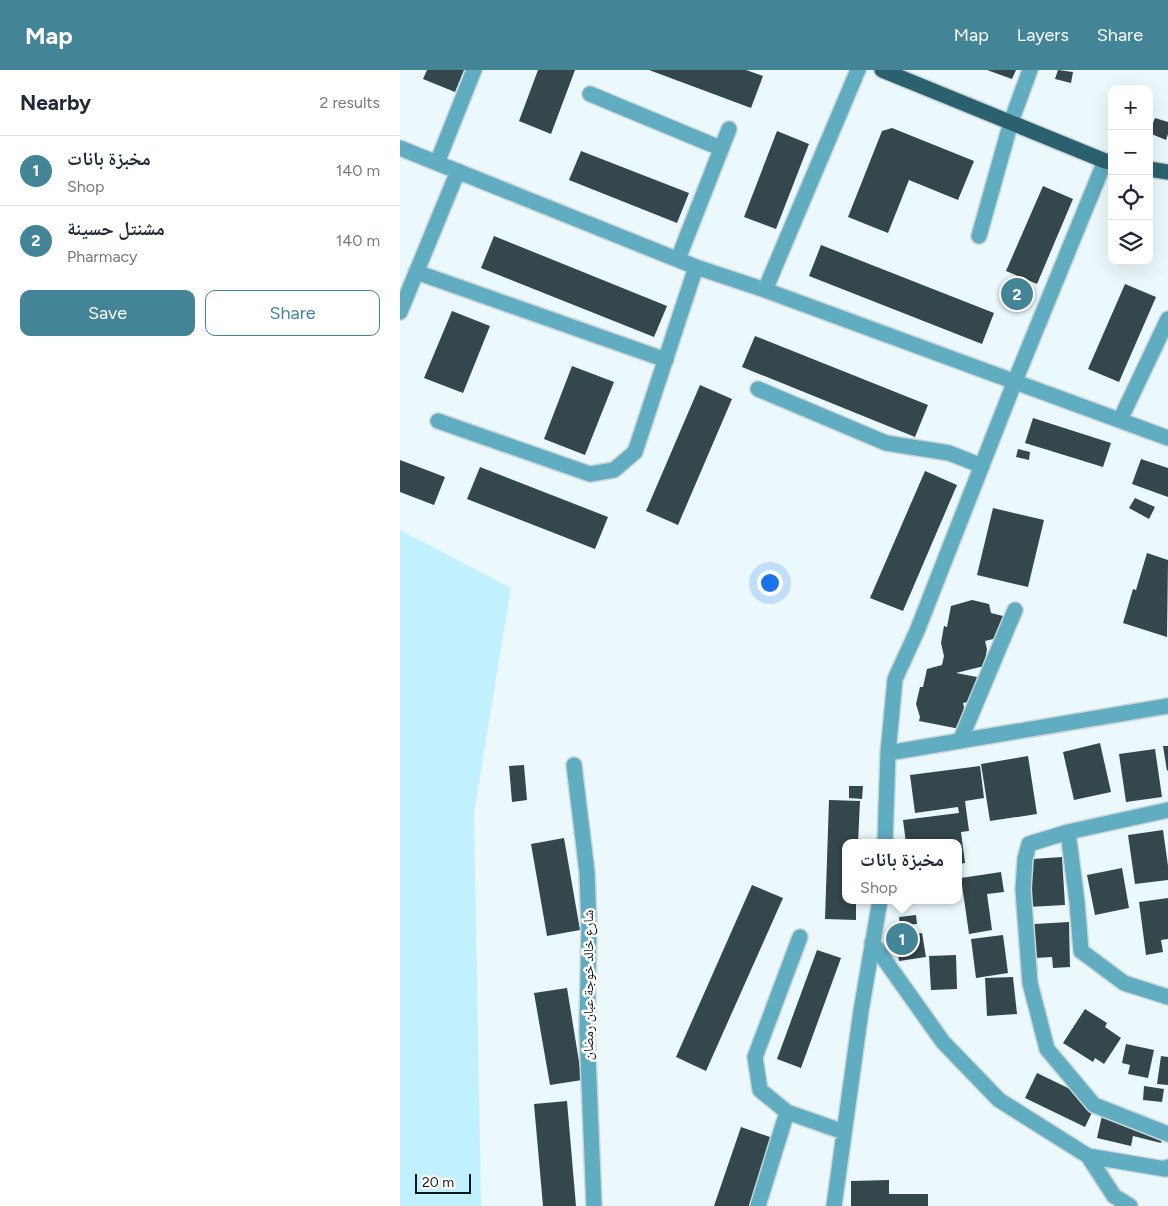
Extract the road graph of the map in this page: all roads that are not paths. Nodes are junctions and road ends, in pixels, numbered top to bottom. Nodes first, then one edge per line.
1 (474, 70) edge
2 (858, 70) edge
3 (882, 70) edge
4 (1030, 70) edge
5 (590, 94) dead end
6 (1011, 122) junction
7 (729, 129) dead end
8 (400, 148) edge
9 (720, 148) junction
10 (1108, 162) edge
11 (437, 163) junction
12 (1153, 169) edge
13 (458, 171) junction
14 (1168, 172) edge
15 (979, 236) dead end
16 (678, 259) junction
17 (696, 267) junction
18 (416, 272) junction
19 (765, 290) junction
20 (400, 312) edge
21 (1168, 319) edge
22 (666, 360) junction
23 (1015, 381) junction
24 (758, 389) dead end
25 (1120, 420) junction
26 (438, 421) dead end
27 (1168, 438) edge
28 (982, 466) junction
29 (1015, 610) dead end
30 (1168, 706) edge
31 (960, 741) junction
32 (888, 753) junction
33 (574, 765) dead end
34 (1168, 810) edge
35 (1068, 832) junction
36 (885, 839) edge
37 (879, 904) edge
38 (800, 937) dead end
39 (872, 942) junction
40 (1168, 997) edge
41 (787, 1112) junction
42 (844, 1132) junction
43 (1168, 1134) edge
44 (1088, 1156) junction
45 (1168, 1167) edge
46 (594, 1206) edge
47 (758, 1206) edge
48 (834, 1206) edge
49 (1130, 1206) edge

1 - 11 street
2 - 19 street
3 - 6 main road
4 - 6 street
5 - 9 street
6 - 10 main road
6 - 15 street
7 - 9 street
8 - 11 street
9 - 16 street
10 - 23 street
11 - 13 street
12 - 14 main road
13 - 16 street
13 - 18 street
16 - 17 street
17 - 19 street
17 - 22 street
18 - 20 street
18 - 22 street
19 - 23 street
21 - 25 street
22 - 26 street
23 - 25 street
23 - 28 street
24 - 28 street
25 - 27 street
28 - 32 street
29 - 31 street
30 - 31 street
31 - 32 street
32 - 36 street
33 - 46 street, شارع خالد خوجة عبان رمضان
34 - 35 street
35 - 40 street
35 - 43 street
37 - 39 street
38 - 41 street
39 - 42 street
39 - 44 street
41 - 42 street
41 - 47 street
42 - 48 street
44 - 45 street
44 - 49 street

